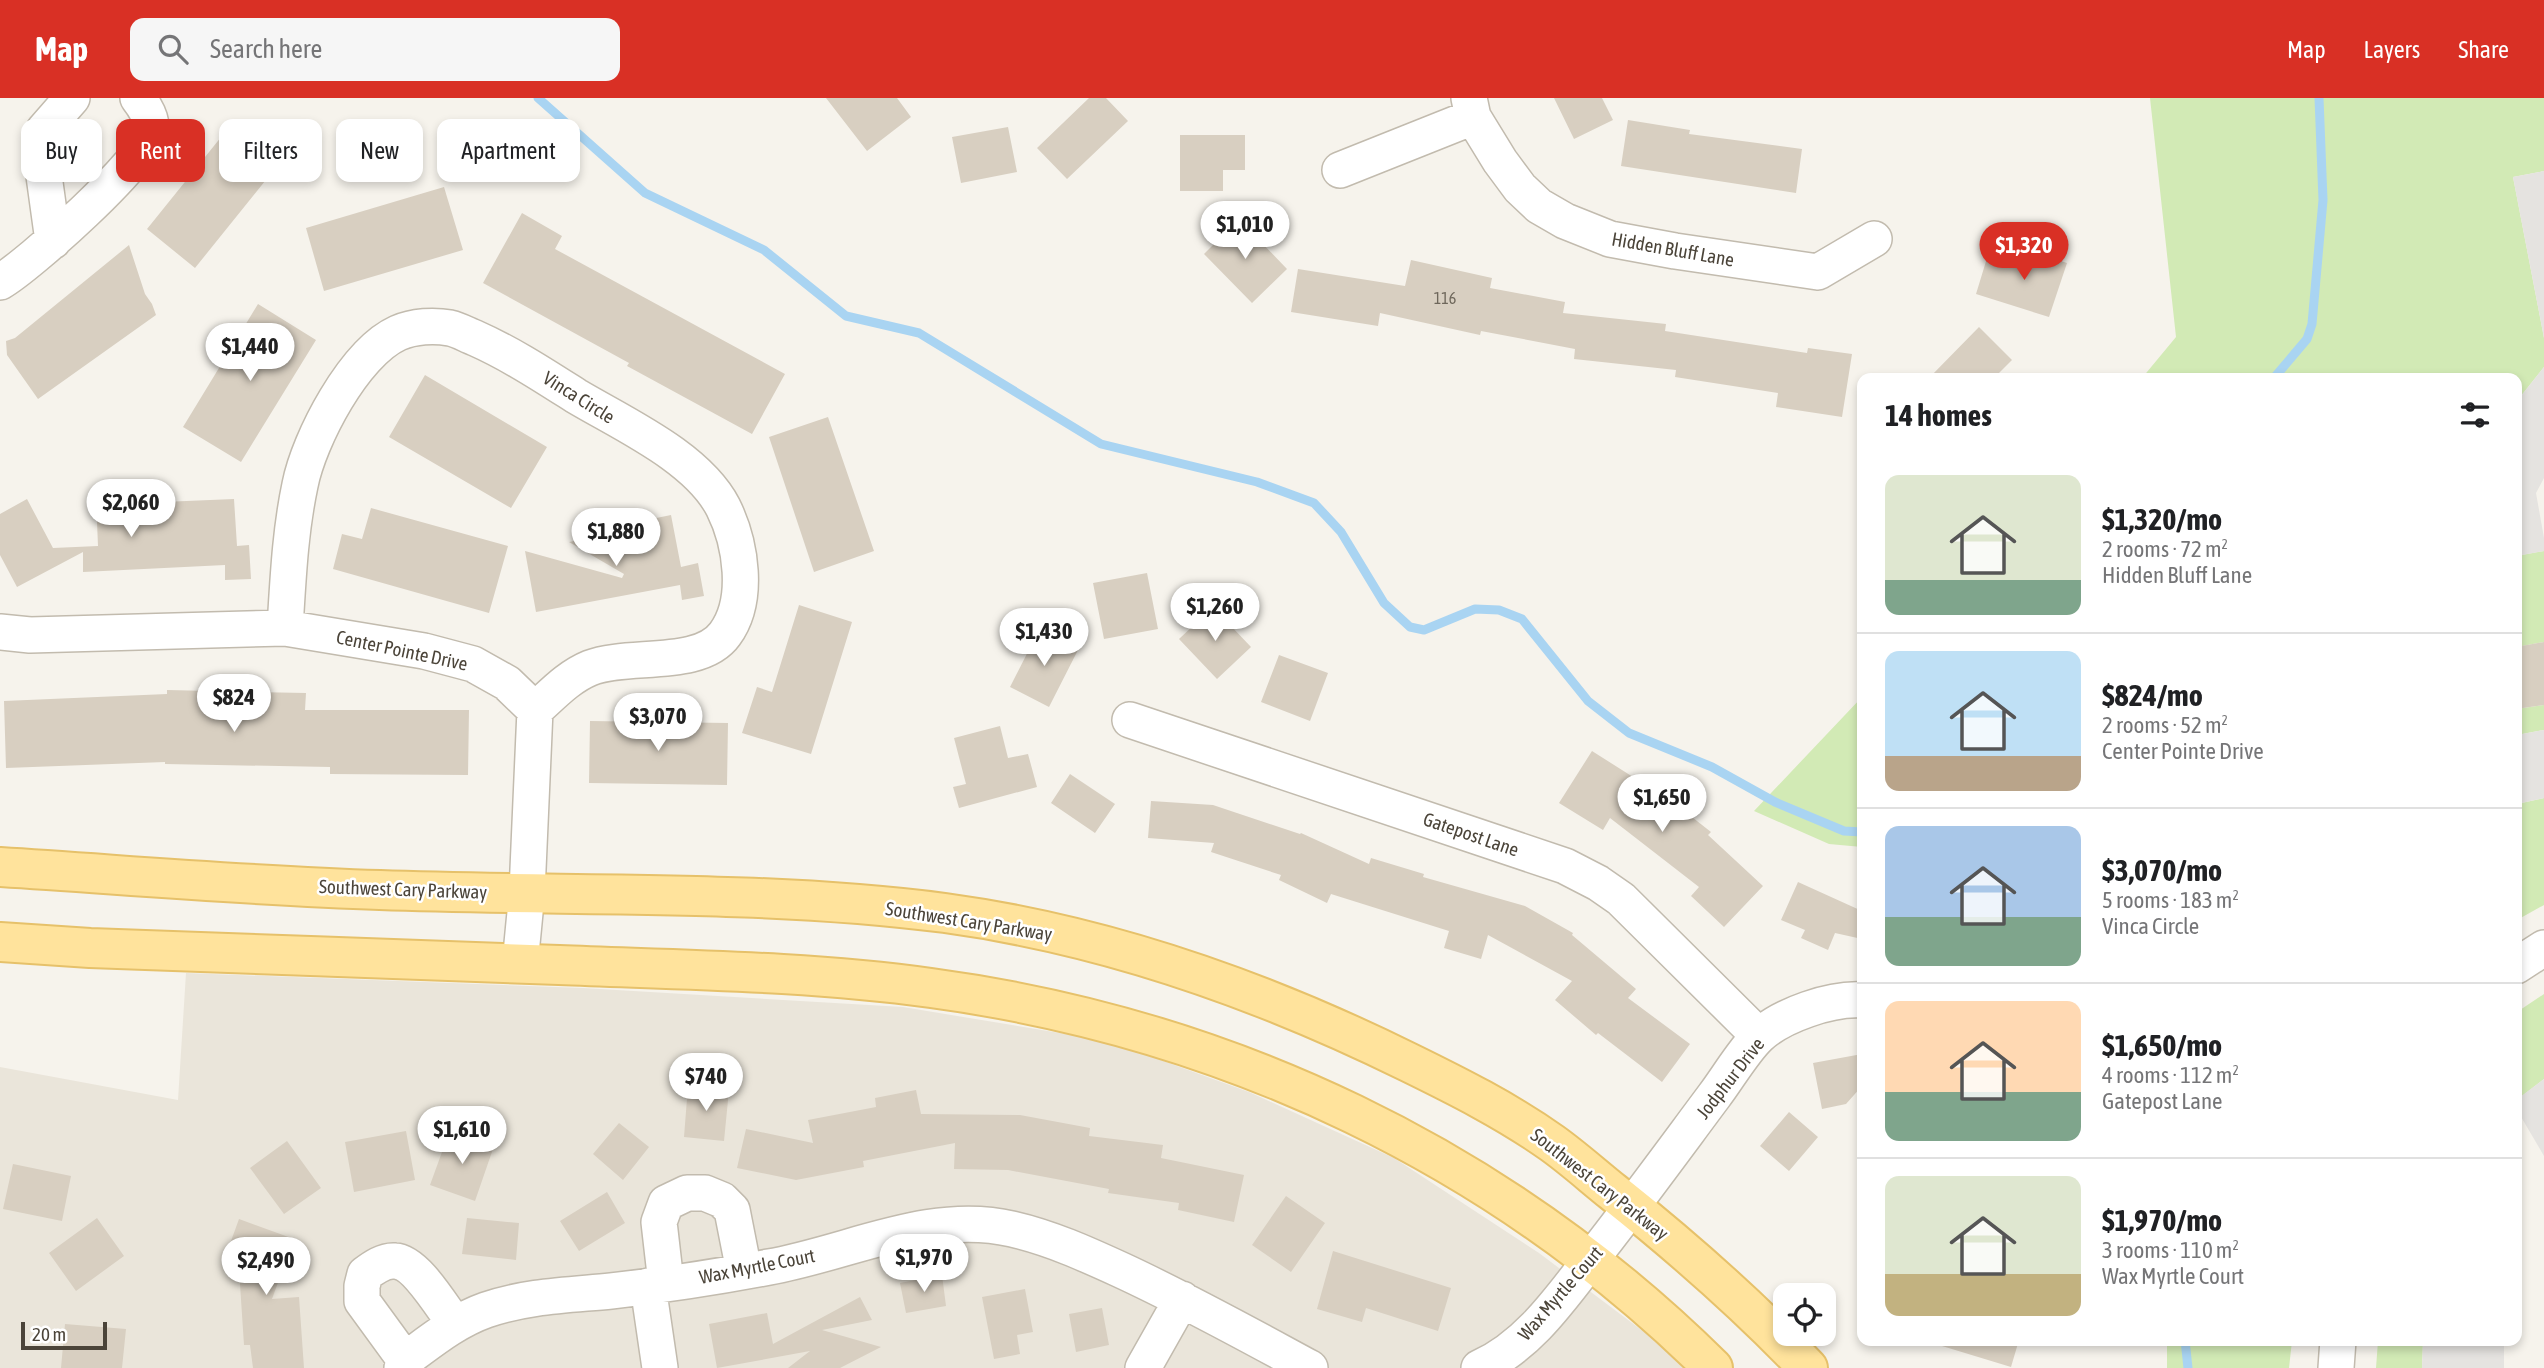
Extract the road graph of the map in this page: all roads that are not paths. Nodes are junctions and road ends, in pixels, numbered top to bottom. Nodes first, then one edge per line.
1 (72, 98) edge
2 (138, 98) edge
3 (1471, 108) edge
4 (1340, 170) dead end
5 (1874, 239) dead end
6 (53, 241) junction
7 (0, 282) edge
8 (285, 628) junction
9 (0, 632) edge
10 (535, 710) junction
11 (1130, 720) dead end
12 (0, 867) edge
13 (527, 892) junction
14 (0, 942) edge
15 (2544, 948) edge
16 (2522, 962) edge
17 (520, 964) junction
18 (1857, 1000) edge
19 (1759, 1036) junction
20 (1632, 1207) junction
21 (1591, 1259) junction
22 (744, 1271) junction
23 (657, 1285) junction
24 (1182, 1299) junction
25 (455, 1324) junction
26 (2338, 1346) edge
27 (404, 1364) edge
28 (660, 1368) edge
29 (1143, 1368) edge
30 (1310, 1368) edge
31 (1479, 1368) edge
32 (1713, 1368) edge
33 (1808, 1368) edge
34 (2336, 1368) edge

1 - 6 street
2 - 6 street
3 - 4 street, Hidden Bluff Lane
3 - 5 street, Hidden Bluff Lane
6 - 7 street
8 - 9 street, Center Pointe Drive
8 - 10 street, Center Pointe Drive
8 - 10 street, Vinca Circle
10 - 13 street
11 - 19 street, Gatepost Lane
12 - 13 main road, Southwest Cary Parkway
13 - 17 street
13 - 20 main road, Southwest Cary Parkway
14 - 17 main road
15 - 16 street
17 - 21 main road
18 - 19 street, Jodphur Drive
19 - 20 street, Jodphur Drive
20 - 21 street, Wax Myrtle Court
20 - 33 main road, Southwest Cary Parkway
21 - 31 street, Wax Myrtle Court
21 - 32 main road
22 - 23 street, Wax Myrtle Court
22 - 23 street
22 - 24 street, Wax Myrtle Court
23 - 25 street, Wax Myrtle Court
23 - 28 street
24 - 29 street
24 - 30 street, Wax Myrtle Court
25 - 27 street, Wax Myrtle Court
25 - 27 street
26 - 34 street

